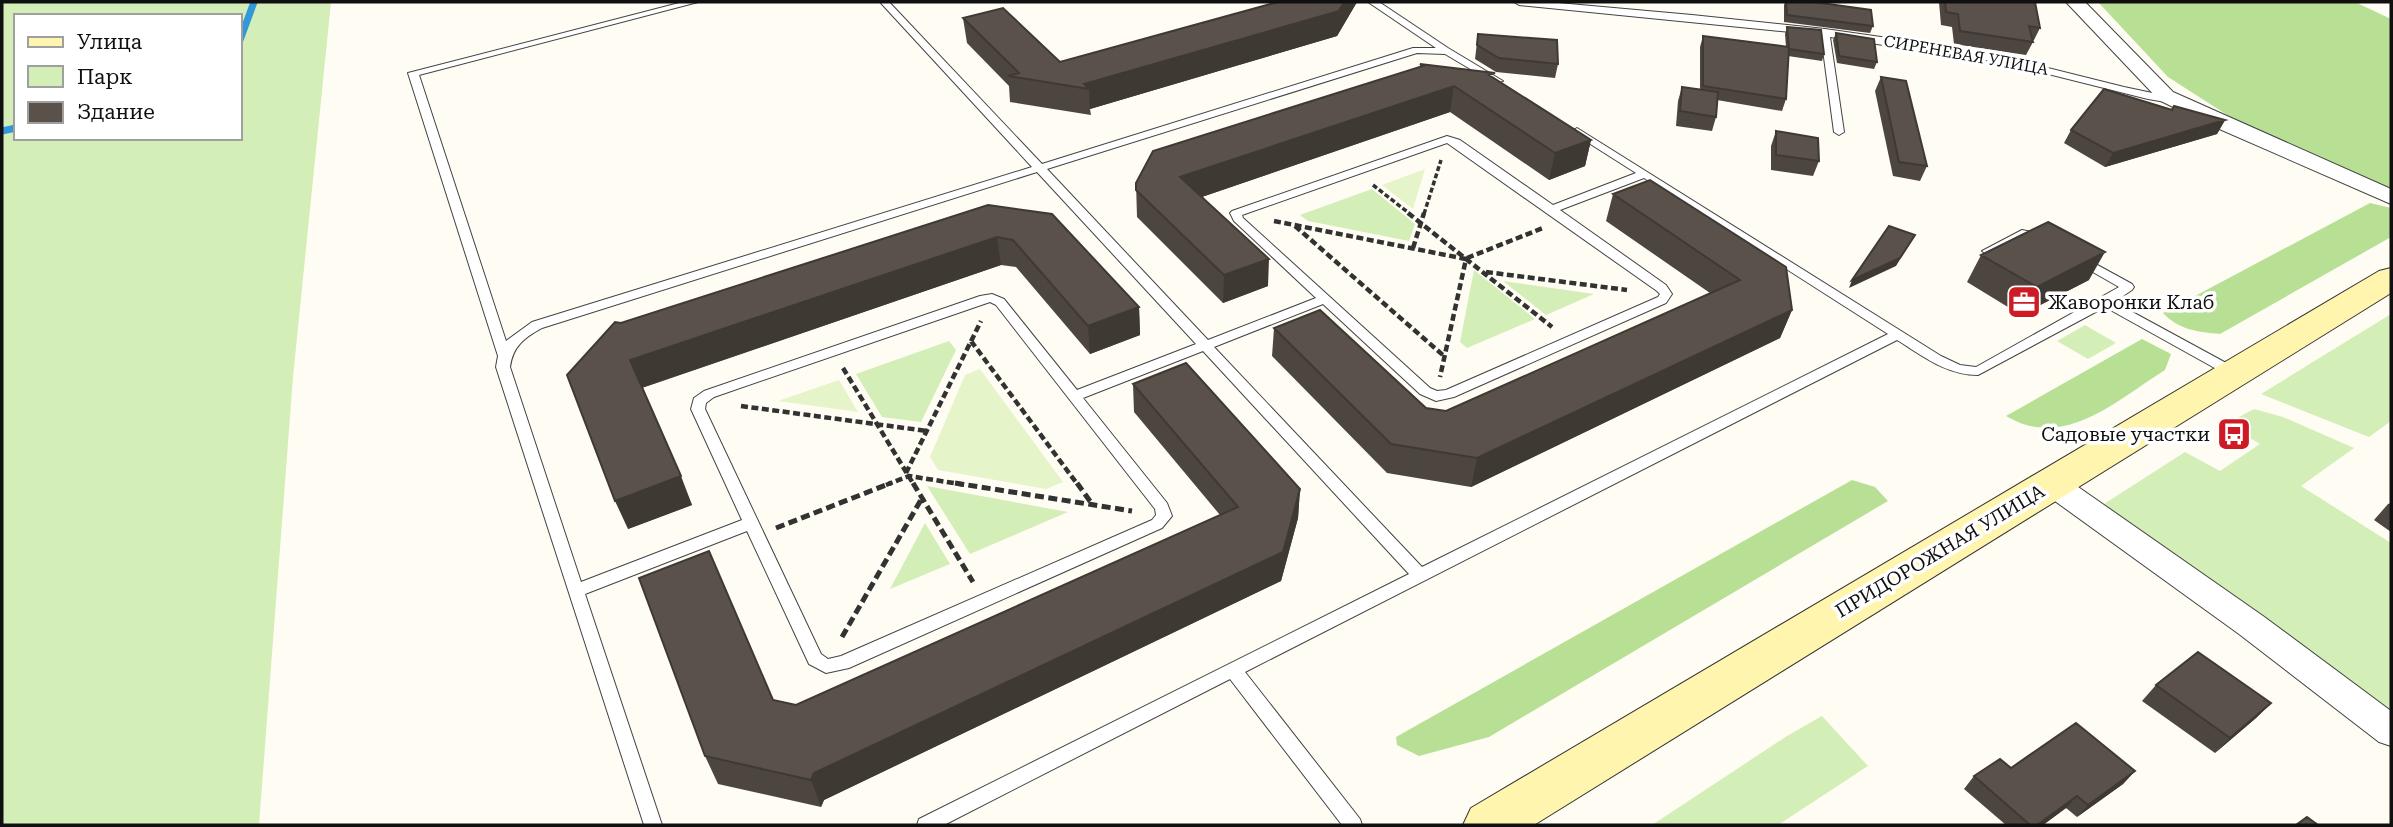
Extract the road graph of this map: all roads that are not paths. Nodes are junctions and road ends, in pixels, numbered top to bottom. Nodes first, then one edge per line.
1 (693, 2) edge
2 (884, 2) edge
3 (1373, 2) edge
4 (1519, 2) edge
5 (2075, 2) edge
6 (1825, 32) junction
7 (1447, 51) junction
8 (1505, 86) edge
9 (2172, 100) junction
10 (1563, 122) edge
11 (1839, 132) dead end
12 (1038, 168) junction
13 (1644, 174) junction
14 (2391, 197) edge
15 (1551, 210) junction
16 (2047, 242) edge
17 (1988, 251) edge
18 (2069, 254) edge
19 (2391, 278) edge
20 (1325, 299) junction
21 (2105, 302) junction
22 (1898, 334) junction
23 (1205, 346) junction
24 (504, 355) junction
25 (2234, 373) junction
26 (1075, 396) junction
27 (2051, 483) junction
28 (754, 529) junction
29 (1421, 576) junction
30 (576, 591) junction
31 (1233, 670) junction
32 (2391, 731) edge
33 (653, 825) edge
34 (926, 825) edge
35 (1353, 825) edge
36 (1489, 825) edge

1 - 24 lane
2 - 12 lane
3 - 7 lane
4 - 6 lane, СИРЕНЕВАЯ УЛИЦА
5 - 9 street
6 - 9 lane, СИРЕНЕВАЯ УЛИЦА
6 - 11 lane
7 - 8 lane
7 - 12 lane
9 - 14 street, СИРЕНЕВАЯ УЛИЦА
10 - 13 lane
12 - 23 lane
12 - 24 lane
13 - 15 lane
13 - 22 lane
15 - 20 lane
15 - 20 lane
16 - 17 lane
18 - 21 lane
19 - 25 main road, ПРИДОРОЖНАЯ УЛИЦА
20 - 23 lane
21 - 22 lane
21 - 25 lane
22 - 29 lane
23 - 26 lane
23 - 29 lane
24 - 30 lane
25 - 27 main road, ПРИДОРОЖНАЯ УЛИЦА
26 - 28 lane
26 - 28 lane
27 - 32 street
27 - 36 main road, ПРИДОРОЖНАЯ УЛИЦА
28 - 30 lane
29 - 31 lane
30 - 33 lane
31 - 34 lane
31 - 35 lane

